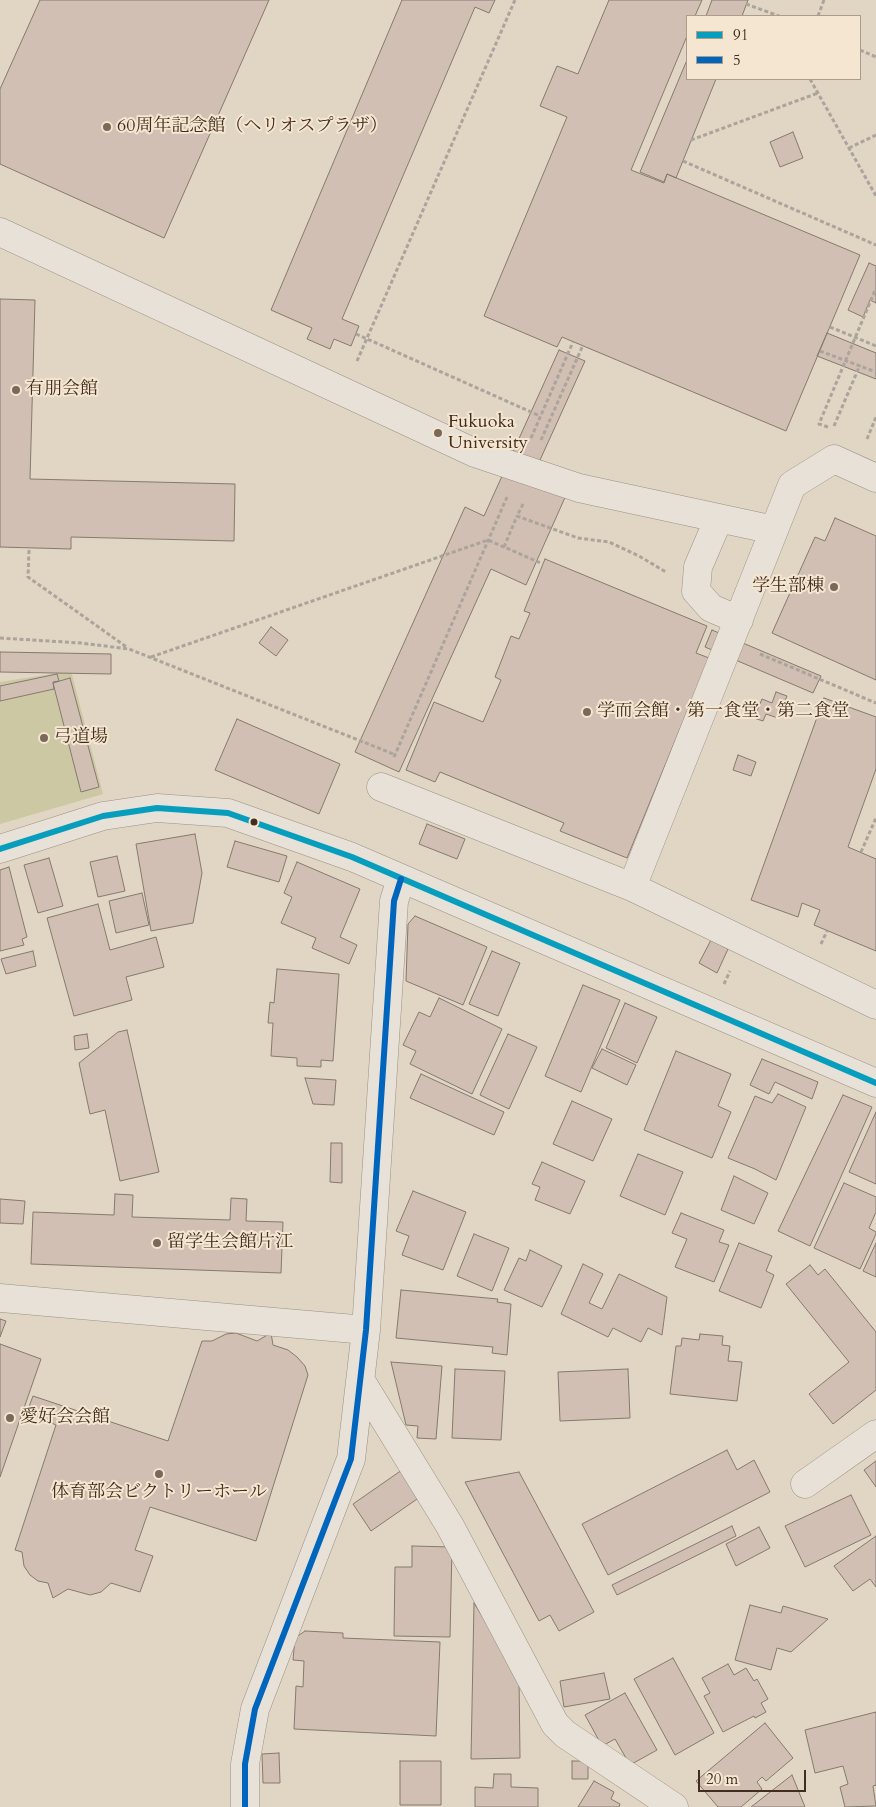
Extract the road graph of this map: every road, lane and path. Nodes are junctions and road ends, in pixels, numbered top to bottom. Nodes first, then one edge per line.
1 (515, 0) edge
2 (824, 0) edge
3 (746, 4) dead end
4 (775, 15) edge
5 (818, 15) edge
6 (861, 50) edge
7 (876, 57) edge
8 (811, 80) edge
9 (818, 93) junction
10 (876, 135) edge
11 (691, 140) dead end
12 (849, 148) junction
13 (683, 161) dead end
14 (876, 196) edge
15 (0, 232) edge
16 (876, 246) edge
17 (876, 288) edge
18 (830, 327) dead end
19 (356, 334) dead end
20 (856, 337) junction
21 (367, 339) junction
22 (573, 342) dead end
23 (876, 346) edge
24 (820, 351) dead end
25 (845, 360) junction
26 (860, 365) junction
27 (876, 372) edge
28 (344, 392) junction
29 (540, 416) junction
30 (818, 424) dead end
31 (833, 429) dead end
32 (519, 468) junction
33 (876, 478) edge
34 (518, 516) dead end
35 (719, 518) junction
36 (774, 530) junction
37 (488, 540) junction
38 (504, 547) junction
39 (29, 550) dead end
40 (543, 564) dead end
41 (734, 631) junction
42 (0, 638) edge
43 (129, 648) junction
44 (151, 657) junction
45 (876, 703) edge
46 (396, 754) junction
47 (381, 787) joint
48 (876, 818) edge
49 (0, 849) edge
50 (861, 852) dead end
51 (401, 879) junction
52 (632, 888) junction
53 (876, 1005) edge
54 (876, 1083) edge
55 (0, 1298) edge
56 (366, 1330) junction
57 (360, 1381) junction
58 (876, 1434) edge
59 (805, 1484) dead end
60 (245, 1807) edge
61 (674, 1807) edge

1 - 21 path
2 - 5 path
3 - 4 path
6 - 7 path
8 - 9 path
9 - 11 path
9 - 12 path
10 - 12 path
12 - 14 path
13 - 16 path
15 - 28 street
17 - 20 path
18 - 20 path
19 - 21 path
20 - 23 path
20 - 25 path
21 - 28 path
21 - 29 path
22 - 29 path
24 - 25 path
25 - 26 path
25 - 30 path
26 - 27 path
26 - 31 path
28 - 32 street
29 - 32 path
32 - 35 street
32 - 37 path
33 - 36 street
34 - 38 path
35 - 36 street
35 - 41 street
36 - 41 street
37 - 38 path
37 - 44 path
37 - 46 path
38 - 40 path
39 - 43 path
41 - 45 path
41 - 52 street
42 - 43 path
43 - 44 path
44 - 46 path
46 - 47 path
47 - 52 street
48 - 50 path
49 - 51 street
51 - 54 street
51 - 56 street
52 - 53 street
55 - 56 street
56 - 57 street
57 - 60 street
57 - 61 street
58 - 59 street

